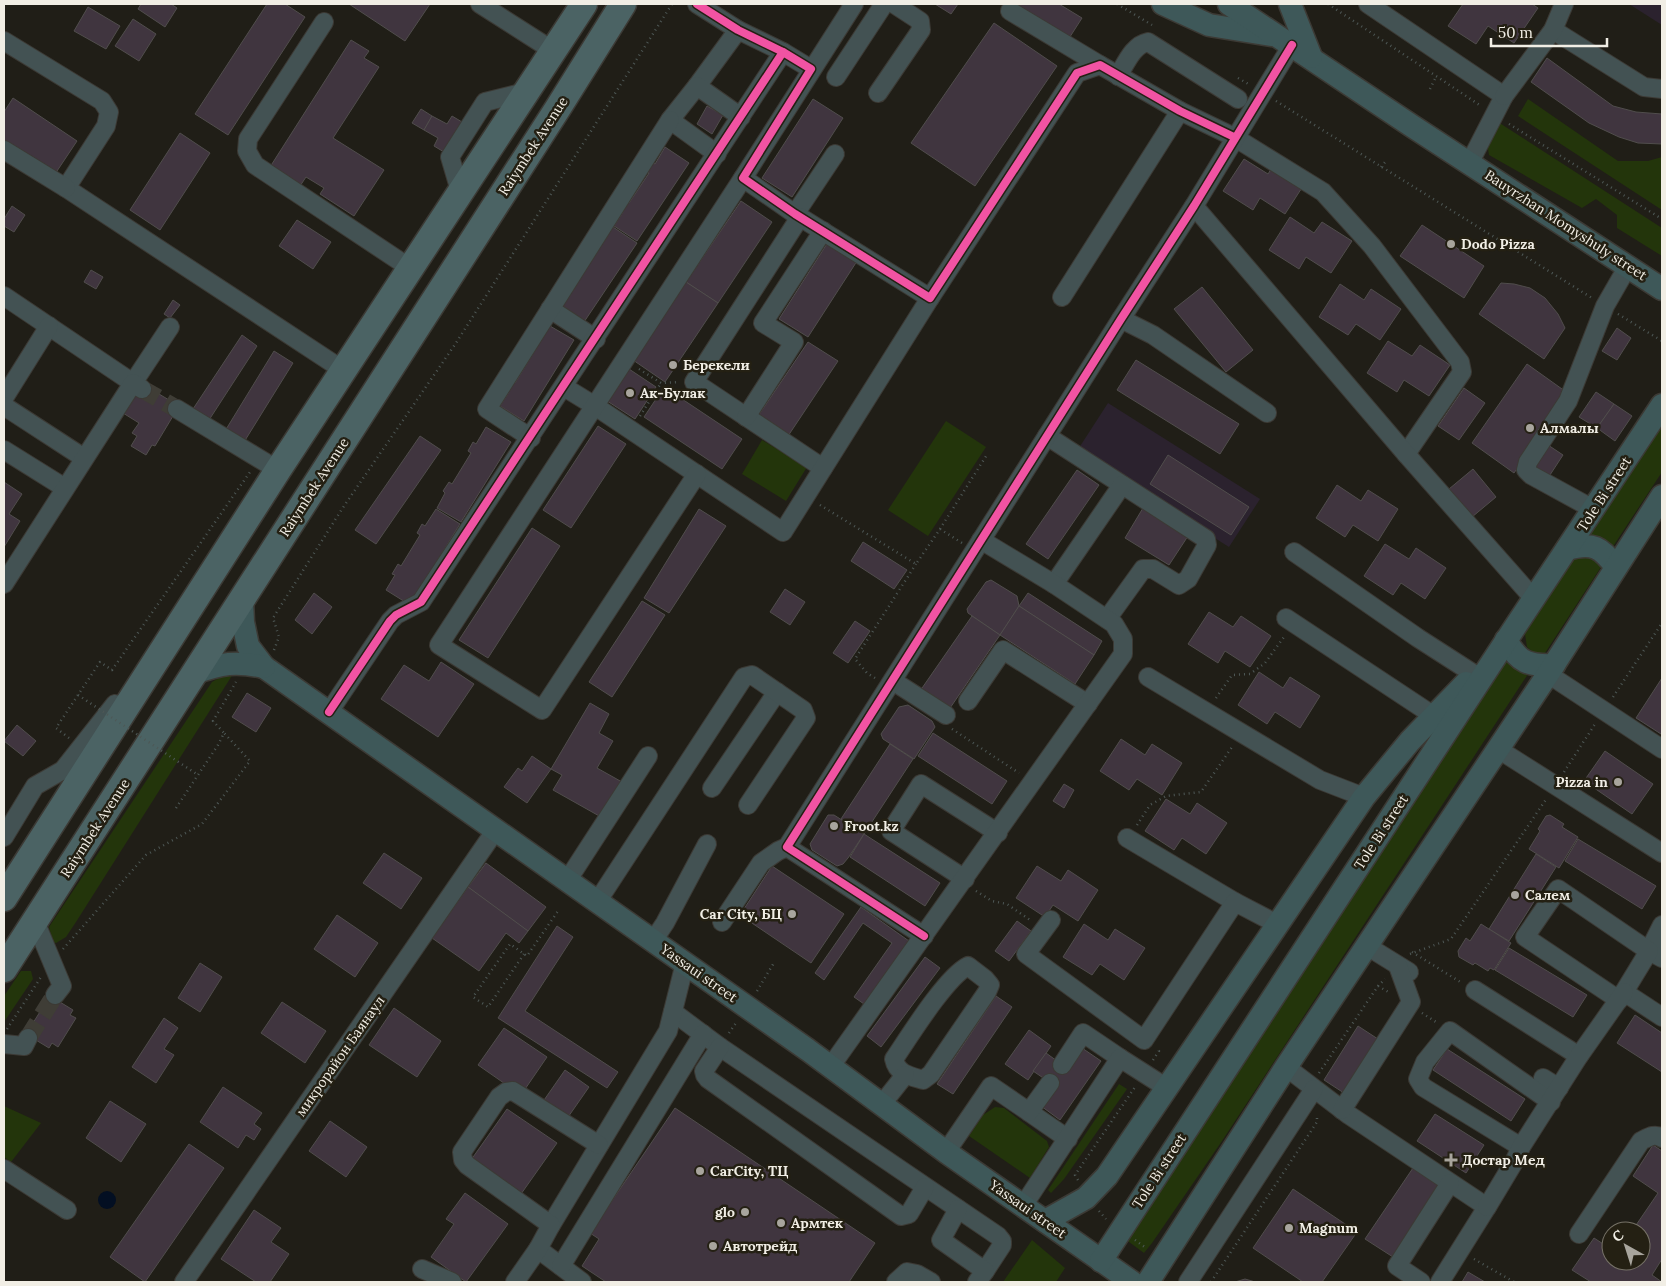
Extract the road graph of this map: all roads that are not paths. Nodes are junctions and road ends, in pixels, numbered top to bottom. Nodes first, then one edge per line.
1 (480, 4) edge
2 (623, 4) edge
3 (697, 4) edge
4 (854, 4) edge
5 (884, 4) edge
6 (894, 4) edge
7 (1163, 4) edge
8 (1229, 4) edge
9 (1290, 4) edge
10 (1368, 4) edge
11 (1564, 4) edge
12 (577, 7) edge
13 (1010, 11) dead end
14 (324, 22) dead end
15 (738, 30) junction
16 (1552, 30) junction
17 (1285, 40) junction
18 (4, 41) edge
19 (552, 50) junction
20 (783, 52) junction
21 (1310, 57) junction
22 (1100, 65) junction
23 (811, 69) junction
24 (1118, 76) junction
25 (836, 77) dead end
26 (697, 86) junction
27 (1662, 88) edge
28 (878, 93) dead end
29 (1504, 96) junction
30 (1238, 99) dead end
31 (1180, 111) junction
32 (741, 117) junction
33 (670, 120) junction
34 (1234, 137) junction
35 (4, 150) edge
36 (717, 154) junction
37 (834, 154) dead end
38 (1470, 162) junction
39 (743, 178) junction
40 (66, 188) junction
41 (1194, 206) junction
42 (798, 215) junction
43 (823, 231) junction
44 (1628, 266) junction
45 (410, 268) junction
46 (1662, 288) edge
47 (4, 296) edge
48 (930, 298) junction
49 (1062, 298) dead end
50 (550, 309) junction
51 (1121, 319) junction
52 (49, 326) junction
53 (170, 327) dead end
54 (596, 339) junction
55 (343, 370) junction
56 (138, 386) junction
57 (564, 387) junction
58 (4, 398) edge
59 (1662, 405) edge
60 (4, 406) edge
61 (595, 406) junction
62 (177, 409) tunnel mouth
63 (1267, 413) dead end
64 (746, 417) junction
65 (1047, 436) junction
66 (531, 438) junction
67 (4, 450) edge
68 (1406, 454) junction
69 (84, 458) junction
70 (823, 468) junction
71 (278, 470) junction
72 (697, 474) junction
73 (1122, 485) junction
74 (65, 488) junction
75 (1662, 496) edge
76 (1593, 509) junction
77 (978, 546) junction
78 (1567, 549) junction
79 (1294, 552) dead end
80 (1616, 567) junction
81 (4, 584) edge
82 (1054, 584) junction
83 (1534, 599) junction
84 (242, 600) junction
85 (186, 616) junction
86 (1107, 619) junction
87 (1290, 621) road end
88 (1510, 634) junction
89 (268, 660) junction
90 (1551, 669) junction
91 (195, 673) junction
92 (1474, 674) junction
93 (1148, 677) dead end
94 (893, 681) junction
95 (777, 692) junction
96 (968, 701) dead end
97 (1088, 704) junction
98 (329, 712) junction
99 (946, 716) dead end
100 (1434, 716) junction
101 (1498, 748) junction
102 (1662, 749) edge
103 (648, 756) dead end
104 (712, 788) dead end
105 (1364, 797) junction
106 (748, 805) dead end
107 (495, 831) junction
108 (998, 833) junction
109 (4, 837) edge
110 (1127, 838) road end
111 (707, 844) dead end
112 (787, 847) junction
113 (1662, 853) edge
114 (964, 880) junction
115 (567, 881) junction
116 (4, 898) edge
117 (597, 902) junction
118 (1236, 902) junction
119 (1051, 920) dead end
120 (35, 921) junction
121 (722, 922) dead end
122 (1277, 924) junction
123 (1662, 925) edge
124 (924, 936) junction
125 (653, 941) junction
126 (1367, 946) junction
127 (1629, 950) dead end
128 (1652, 956) edge
129 (685, 963) junction
130 (4, 969) edge
131 (1475, 990) road end
132 (56, 995) tunnel mouth
133 (1621, 996) junction
134 (674, 1012) junction
135 (1662, 1017) edge
136 (703, 1034) junction
137 (28, 1038) tunnel mouth
138 (4, 1044) edge
139 (720, 1047) junction
140 (1579, 1056) junction
141 (1120, 1058) junction
142 (1062, 1065) dead end
143 (831, 1066) junction
144 (1286, 1067) junction
145 (905, 1075) junction
146 (1543, 1078) dead end
147 (1050, 1082) dead end
148 (1167, 1088) junction
149 (1315, 1090) junction
150 (1555, 1095) junction
151 (882, 1104) junction
152 (1342, 1110) junction
153 (1029, 1112) junction
154 (1662, 1138) edge
155 (1068, 1139) junction
156 (599, 1145) junction
157 (1521, 1146) junction
158 (946, 1152) junction
159 (5, 1171) edge
160 (1450, 1183) junction
161 (925, 1186) junction
162 (1023, 1206) junction
163 (1487, 1207) junction
164 (958, 1209) junction
165 (67, 1210) dead end
166 (1045, 1222) junction
167 (551, 1225) junction
168 (1580, 1234) dead end
169 (538, 1250) junction
170 (1101, 1260) junction
171 (561, 1266) junction
172 (422, 1269) dead end
173 (981, 1277) edge
174 (516, 1280) edge
175 (184, 1282) edge
176 (452, 1282) edge
177 (582, 1282) edge
178 (896, 1282) edge
179 (931, 1282) edge
180 (1132, 1282) edge
181 (1148, 1282) edge
182 (1188, 1282) edge
183 (1421, 1282) edge
184 (1440, 1282) edge

1 - 19 street
2 - 84 highway, Raiymbek Avenue
3 - 15 street
4 - 23 street
5 - 25 street
6 - 28 street
7 - 17 main road
8 - 17 main road, Bauyrzhan Momyshuly street
9 - 21 main road
10 - 29 street
11 - 16 street, Bauyrzhan Momyshuly street
12 - 19 highway
13 - 22 street
14 - 45 street
15 - 20 street
15 - 26 street
16 - 27 street
16 - 29 street, Bauyrzhan Momyshuly street
17 - 21 main road, Bauyrzhan Momyshuly street
17 - 34 street
18 - 40 street
19 - 45 highway
20 - 23 street
20 - 32 street
21 - 38 main road, Bauyrzhan Momyshuly street
22 - 24 street
22 - 48 street
23 - 39 street
24 - 30 street
24 - 31 street
26 - 32 street
26 - 33 street
29 - 38 street, Bauyrzhan Momyshuly street
31 - 34 street
31 - 49 street
32 - 36 street
33 - 36 street
33 - 50 street
34 - 41 street
34 - 68 street
35 - 40 street
36 - 54 street
37 - 42 street
38 - 44 main road, Bauyrzhan Momyshuly street
39 - 42 street
39 - 61 street
40 - 55 street
41 - 51 street
41 - 68 street
42 - 43 street
42 - 64 street
43 - 48 street
43 - 64 street
44 - 46 main road, Bauyrzhan Momyshuly street
44 - 76 street
45 - 55 highway
47 - 52 street
48 - 70 street
50 - 54 street
50 - 66 street
51 - 63 street
51 - 65 street
52 - 56 street
52 - 58 street
53 - 56 street
54 - 57 street
55 - 71 highway
56 - 69 street
57 - 61 street
57 - 66 street
59 - 76 main road, Tole Bi street
60 - 69 street
61 - 72 street
61 - 72 street
62 - 71 street
64 - 70 street
65 - 73 street
65 - 77 street
66 - 98 street
67 - 74 street
68 - 83 street
69 - 74 street
70 - 72 street
71 - 85 highway
73 - 82 street
73 - 86 street
74 - 81 street
75 - 80 main road
76 - 78 main road, Tole Bi street
77 - 82 street
77 - 94 street
78 - 80 main road
78 - 83 main road, Tole Bi street
79 - 92 street
80 - 90 main road
82 - 86 street
83 - 88 main road, Tole Bi street
84 - 89 main road
84 - 91 highway, Raiymbek Avenue
85 - 109 street
85 - 116 highway
86 - 97 street
87 - 100 street
88 - 90 main road
88 - 92 main road
88 - 170 main road, Tole Bi street
89 - 91 main road
89 - 98 main road, Yassaui street
90 - 101 main road
90 - 102 street
91 - 120 highway, Raiymbek Avenue
92 - 100 main road
93 - 105 street
94 - 99 street
94 - 112 street
95 - 104 street
95 - 106 street
95 - 117 street
96 - 97 street
97 - 108 street
98 - 107 main road, Yassaui street
100 - 105 main road
101 - 113 street
101 - 126 main road
103 - 115 street
105 - 122 main road
107 - 115 main road, Yassaui street
107 - 175 street, микрорайон Баянаул
108 - 114 street
108 - 114 street
110 - 118 street
111 - 125 street
112 - 121 street
112 - 124 street
114 - 124 street
115 - 117 main road, Yassaui street
117 - 125 main road, Yassaui street
118 - 119 street
118 - 122 street
120 - 130 highway, Raiymbek Avenue
120 - 132 street
122 - 148 main road
123 - 128 street
124 - 143 street
125 - 129 main road, Yassaui street
126 - 144 main road
126 - 152 street
127 - 128 street
128 - 133 street
128 - 133 street
129 - 134 street
129 - 143 main road, Yassaui street
131 - 140 street
133 - 135 street
133 - 140 street
134 - 136 street
134 - 156 street
136 - 139 street
136 - 171 street
137 - 138 street
139 - 161 street
139 - 161 street
140 - 150 street
141 - 142 street
141 - 148 street
141 - 155 street
143 - 151 main road, Yassaui street
144 - 149 street
144 - 181 main road
145 - 145 street
145 - 151 street
146 - 150 street
147 - 153 street
148 - 166 main road
149 - 152 street
149 - 182 street
150 - 157 street
150 - 157 street
151 - 158 main road, Yassaui street
152 - 160 street
153 - 155 street
153 - 158 street
154 - 168 street
155 - 162 street
156 - 167 street
156 - 167 street
157 - 163 street
158 - 162 main road, Yassaui street
159 - 165 street
160 - 163 street
160 - 183 street
161 - 164 street
162 - 166 main road, Yassaui street
163 - 184 street
164 - 173 street
164 - 173 street
166 - 170 main road, Yassaui street
167 - 169 street
169 - 171 street
169 - 174 street
170 - 180 main road, Yassaui street
171 - 177 street
172 - 176 street
178 - 179 street

